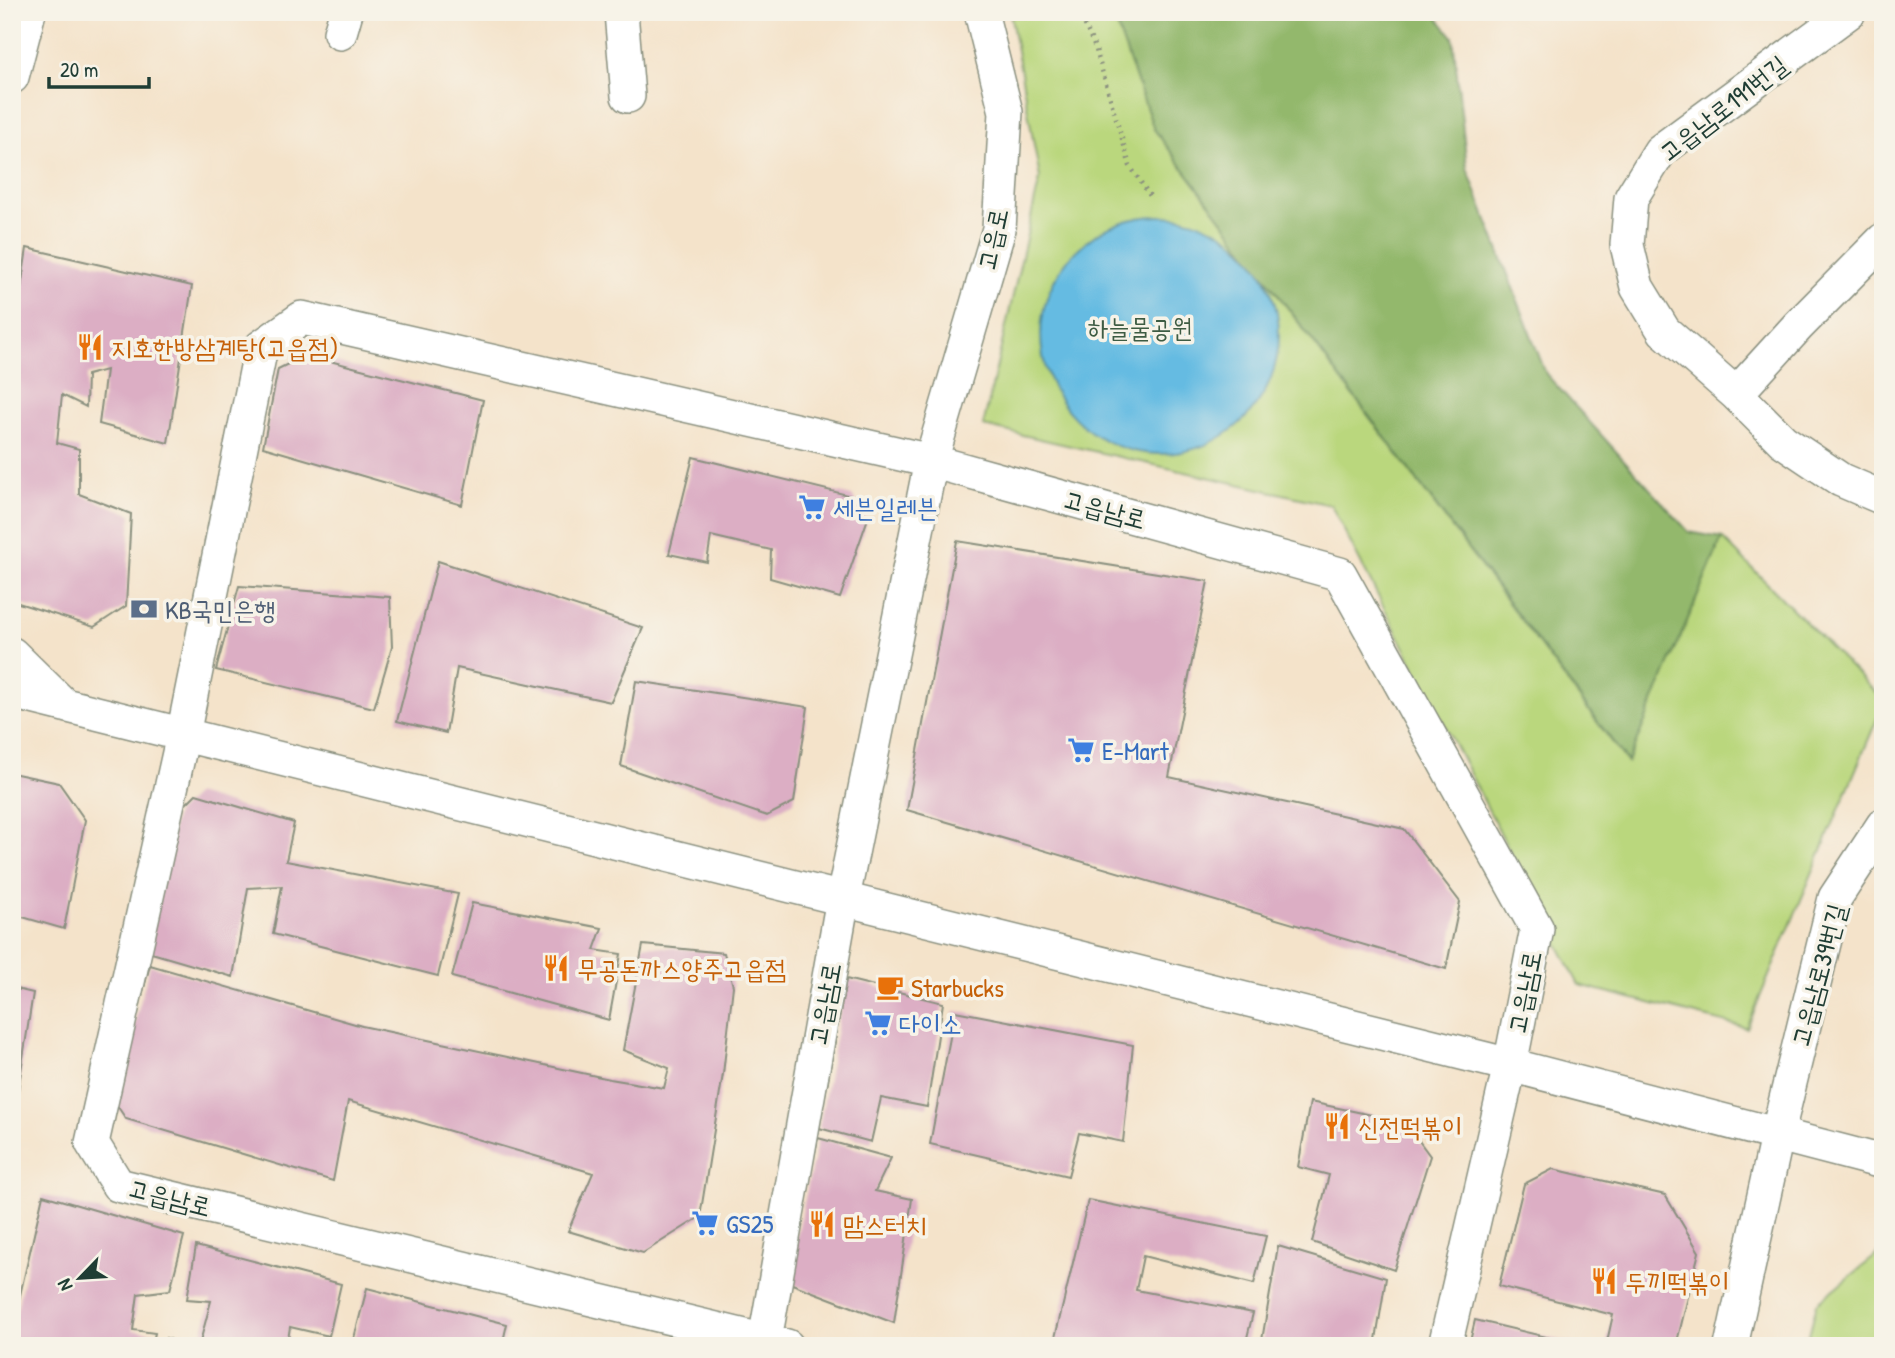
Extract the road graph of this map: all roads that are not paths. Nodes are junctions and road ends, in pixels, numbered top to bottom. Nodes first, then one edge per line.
1 (29, 12) edge
2 (621, 12) edge
3 (981, 12) edge
4 (1849, 12) edge
5 (12, 77) edge
6 (628, 96) dead end
7 (1883, 240) edge
8 (1736, 394) junction
9 (931, 461) junction
10 (1883, 498) edge
11 (12, 654) edge
12 (12, 692) edge
13 (64, 705) junction
14 (12, 709) edge
15 (183, 735) junction
16 (1883, 825) edge
17 (842, 898) junction
18 (1510, 1065) junction
19 (1777, 1136) junction
20 (1883, 1162) edge
21 (776, 1343) edge
22 (1445, 1346) edge
23 (1731, 1346) edge

1 - 5 street
2 - 6 street
3 - 9 street, 고읍로
4 - 8 street, 고읍남로191번길
7 - 8 street
8 - 10 street, 고읍남로191번길
9 - 15 street, 고읍남로
9 - 17 street, 고읍남로
9 - 18 street, 고읍남로
11 - 13 street
12 - 13 street
13 - 14 street
13 - 15 street
15 - 17 street
15 - 21 street, 고읍남로
16 - 19 street, 고읍남로39번길
17 - 18 street
17 - 21 street, 고읍남로
18 - 19 street
18 - 22 street, 고읍남로
19 - 20 street
19 - 23 street

